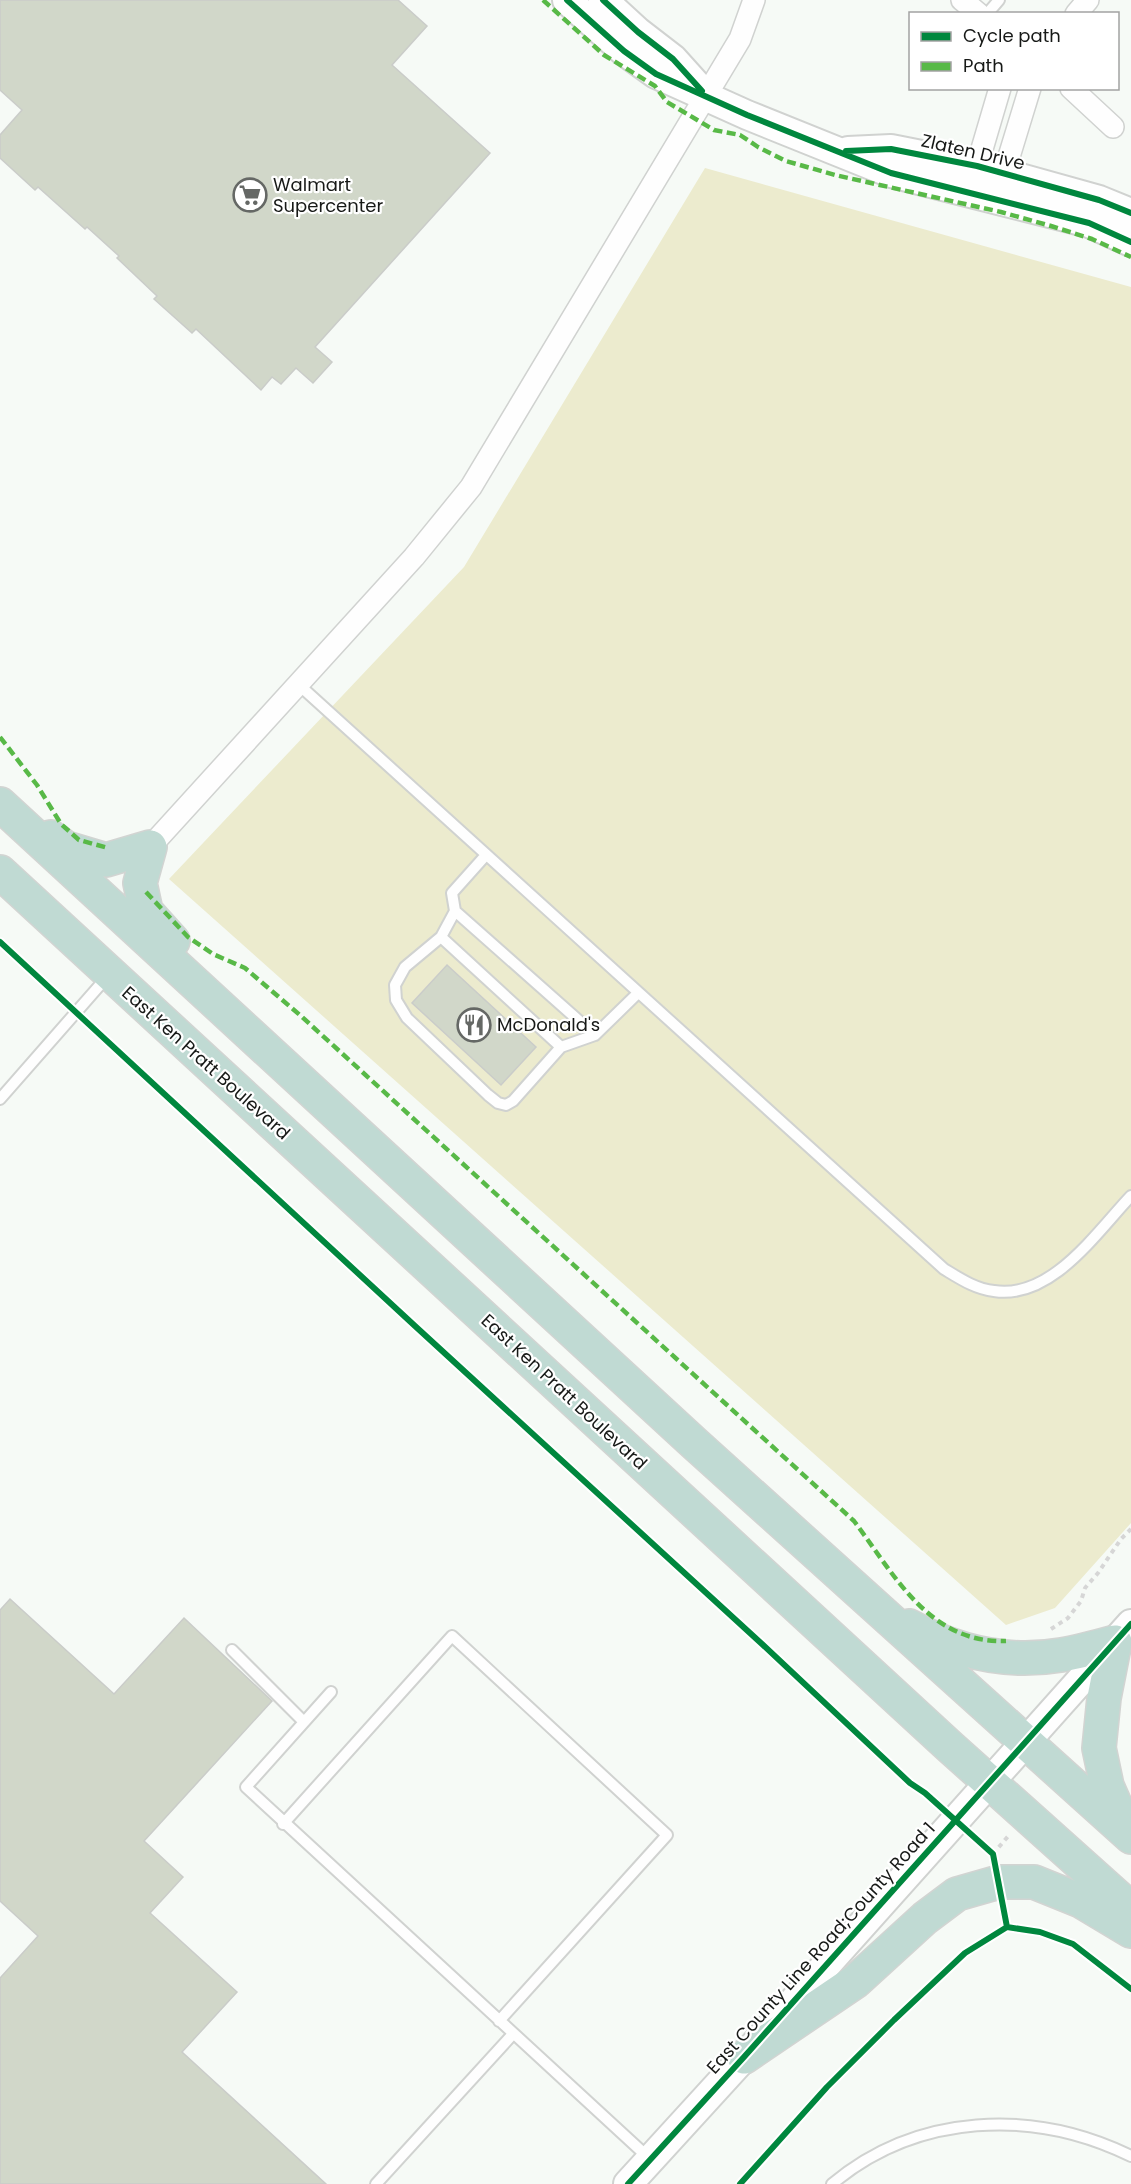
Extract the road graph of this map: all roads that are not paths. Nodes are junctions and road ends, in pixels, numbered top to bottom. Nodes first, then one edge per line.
1 (567, 0) edge
2 (603, 0) edge
3 (754, 0) edge
4 (962, 0) edge
5 (999, 0) edge
6 (1088, 0) edge
7 (977, 12) edge
8 (989, 12) edge
9 (1078, 12) edge
10 (999, 90) edge
11 (1029, 90) edge
12 (1073, 90) edge
13 (706, 95) junction
14 (993, 114) junction
15 (1021, 120) junction
16 (1113, 127) dead end
17 (839, 151) junction
18 (990, 170) junction
19 (1131, 213) edge
20 (1131, 242) edge
21 (298, 684) junction
22 (0, 795) edge
23 (0, 804) edge
24 (150, 847) junction
25 (486, 855) junction
26 (0, 858) edge
27 (0, 872) edge
28 (140, 883) junction
29 (105, 900) junction
30 (455, 911) junction
31 (441, 937) junction
32 (109, 974) junction
33 (638, 993) junction
34 (595, 1035) junction
35 (561, 1047) junction
36 (270, 1052) junction
37 (0, 1099) edge
38 (1131, 1196) edge
39 (876, 1608) junction
40 (1123, 1633) edge
41 (232, 1650) dead end
42 (331, 1692) dead end
43 (304, 1722) junction
44 (1026, 1743) junction
45 (989, 1783) junction
46 (284, 1824) junction
47 (1130, 1836) edge
48 (1131, 1909) edge
49 (1131, 1931) edge
50 (499, 2021) junction
51 (513, 2034) junction
52 (744, 2057) junction
53 (1131, 2156) edge
54 (650, 2159) junction
55 (376, 2184) edge
56 (628, 2184) edge
57 (832, 2184) edge

1 - 13 street, Zlaten Drive
2 - 13 street, Zlaten Drive
3 - 13 street
4 - 7 street
5 - 8 lane
6 - 9 street
10 - 14 street
11 - 15 street
12 - 16 street
13 - 17 street, Zlaten Drive
13 - 21 street
14 - 15 street
14 - 18 street
15 - 18 street
17 - 18 street, Zlaten Drive
17 - 20 street, Zlaten Drive
18 - 19 street, Zlaten Drive
21 - 24 street
21 - 25 lane
22 - 24 highway
23 - 29 highway
24 - 28 highway
25 - 30 lane
25 - 33 lane
26 - 29 highway
27 - 32 highway, East Ken Pratt Boulevard
28 - 29 highway
28 - 36 highway
29 - 36 highway
30 - 31 lane
30 - 34 lane
31 - 35 lane
31 - 35 lane
32 - 37 lane
32 - 45 highway, East Ken Pratt Boulevard
33 - 34 lane
33 - 38 lane
34 - 35 lane
36 - 39 highway
39 - 40 highway
39 - 44 highway
40 - 44 street, East County Line Road;County Road 1
40 - 47 highway
41 - 43 lane
42 - 43 lane
43 - 46 lane
44 - 45 street, East County Line Road;County Road 1
44 - 47 highway
45 - 48 highway, East Ken Pratt Boulevard
45 - 52 street, East County Line Road;County Road 1
46 - 50 lane
46 - 50 lane
49 - 52 highway
50 - 51 lane
51 - 54 lane
51 - 55 lane
52 - 54 street, East County Line Road;County Road 1
53 - 57 lane
54 - 56 street, East County Line Road;County Road 1

